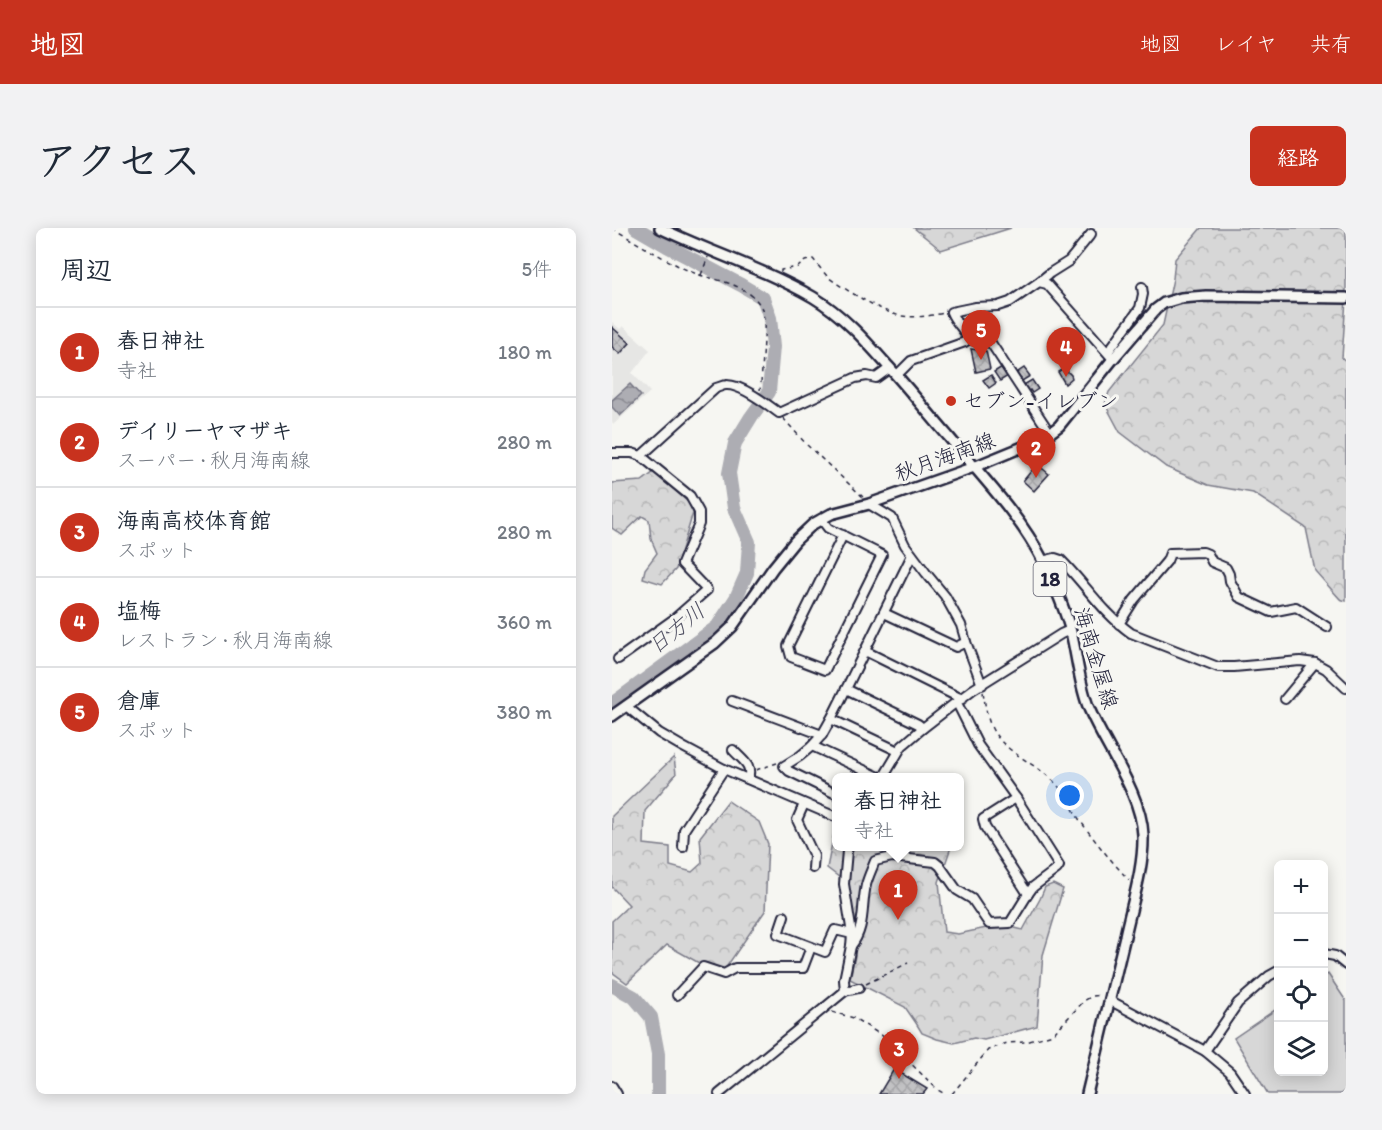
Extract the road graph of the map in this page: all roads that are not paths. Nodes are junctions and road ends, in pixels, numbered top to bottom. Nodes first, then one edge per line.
1 (660, 228) edge
2 (1091, 234) dead end
3 (1039, 282) junction
4 (1142, 287) dead end
5 (1346, 298) edge
6 (967, 339) junction
7 (1111, 356) junction
8 (893, 371) junction
9 (1050, 433) junction
10 (612, 453) edge
11 (641, 456) junction
12 (974, 467) junction
13 (869, 504) junction
14 (822, 519) junction
15 (843, 536) junction
16 (912, 555) junction
17 (1042, 561) junction
18 (884, 613) junction
19 (1119, 624) junction
20 (1327, 627) dead end
21 (1070, 630) junction
22 (966, 642) junction
23 (865, 651) junction
24 (618, 659) dead end
25 (1315, 663) junction
26 (982, 685) junction
27 (1346, 688) edge
28 (846, 689) junction
29 (1285, 699) dead end
30 (732, 701) dead end
31 (960, 701) junction
32 (626, 706) junction
33 (612, 716) edge
34 (831, 719) junction
35 (923, 728) junction
36 (822, 735) junction
37 (812, 746) junction
38 (733, 750) dead end
39 (898, 752) junction
40 (724, 769) junction
41 (873, 773) edge
42 (885, 773) edge
43 (749, 775) junction
44 (832, 792) edge
45 (1016, 798) junction
46 (804, 804) junction
47 (832, 815) edge
48 (683, 847) dead end
49 (847, 851) edge
50 (813, 867) dead end
51 (1028, 894) junction
52 (784, 916) dead end
53 (852, 934) junction
54 (851, 946) junction
55 (811, 947) junction
56 (1328, 955) edge
57 (1346, 965) edge
58 (1274, 973) edge
59 (858, 988) road end
60 (845, 991) junction
61 (677, 995) dead end
62 (1109, 1000) junction
63 (1205, 1051) junction
64 (612, 1086) edge
65 (617, 1094) edge
66 (719, 1094) edge
67 (1088, 1094) edge
68 (1245, 1094) edge

1 - 8 main road, 海南金屋線 / 18
2 - 3 street
3 - 6 street
3 - 7 street
4 - 7 street
5 - 7 main road, 秋月海南線
6 - 8 street
6 - 9 street
7 - 9 main road, 秋月海南線
8 - 11 street
8 - 12 main road, 海南金屋線 / 18
9 - 12 main road, 秋月海南線
10 - 11 street
11 - 24 street
12 - 13 main road, 秋月海南線
12 - 17 main road, 海南金屋線 / 18
13 - 14 main road, 秋月海南線
13 - 16 street
14 - 15 street
14 - 32 main road, 秋月海南線
15 - 15 street
16 - 18 street
16 - 22 street
17 - 19 street
17 - 21 main road, 海南金屋線 / 18
18 - 22 street
18 - 23 street
19 - 20 street
19 - 25 street
21 - 26 street
21 - 62 main road, 海南金屋線 / 18
22 - 26 street
23 - 28 street
23 - 31 street
25 - 27 street
25 - 29 street
26 - 31 street
28 - 34 street
28 - 35 street
30 - 36 street
31 - 35 street
31 - 45 street
32 - 33 main road, 秋月海南線
32 - 40 street
34 - 36 street
34 - 39 street
35 - 39 street
36 - 37 street
37 - 41 street
37 - 44 street
38 - 43 street
39 - 42 street
40 - 43 street
40 - 48 street
43 - 46 street
45 - 51 street
45 - 51 street
46 - 47 street
46 - 50 street
49 - 53 street
51 - 54 street
52 - 55 street
53 - 54 street
53 - 55 street
54 - 60 street
55 - 61 street
56 - 57 street
58 - 63 street
59 - 60 street
60 - 66 street
62 - 63 street
62 - 67 main road, 海南金屋線 / 18
63 - 68 street
64 - 65 street

